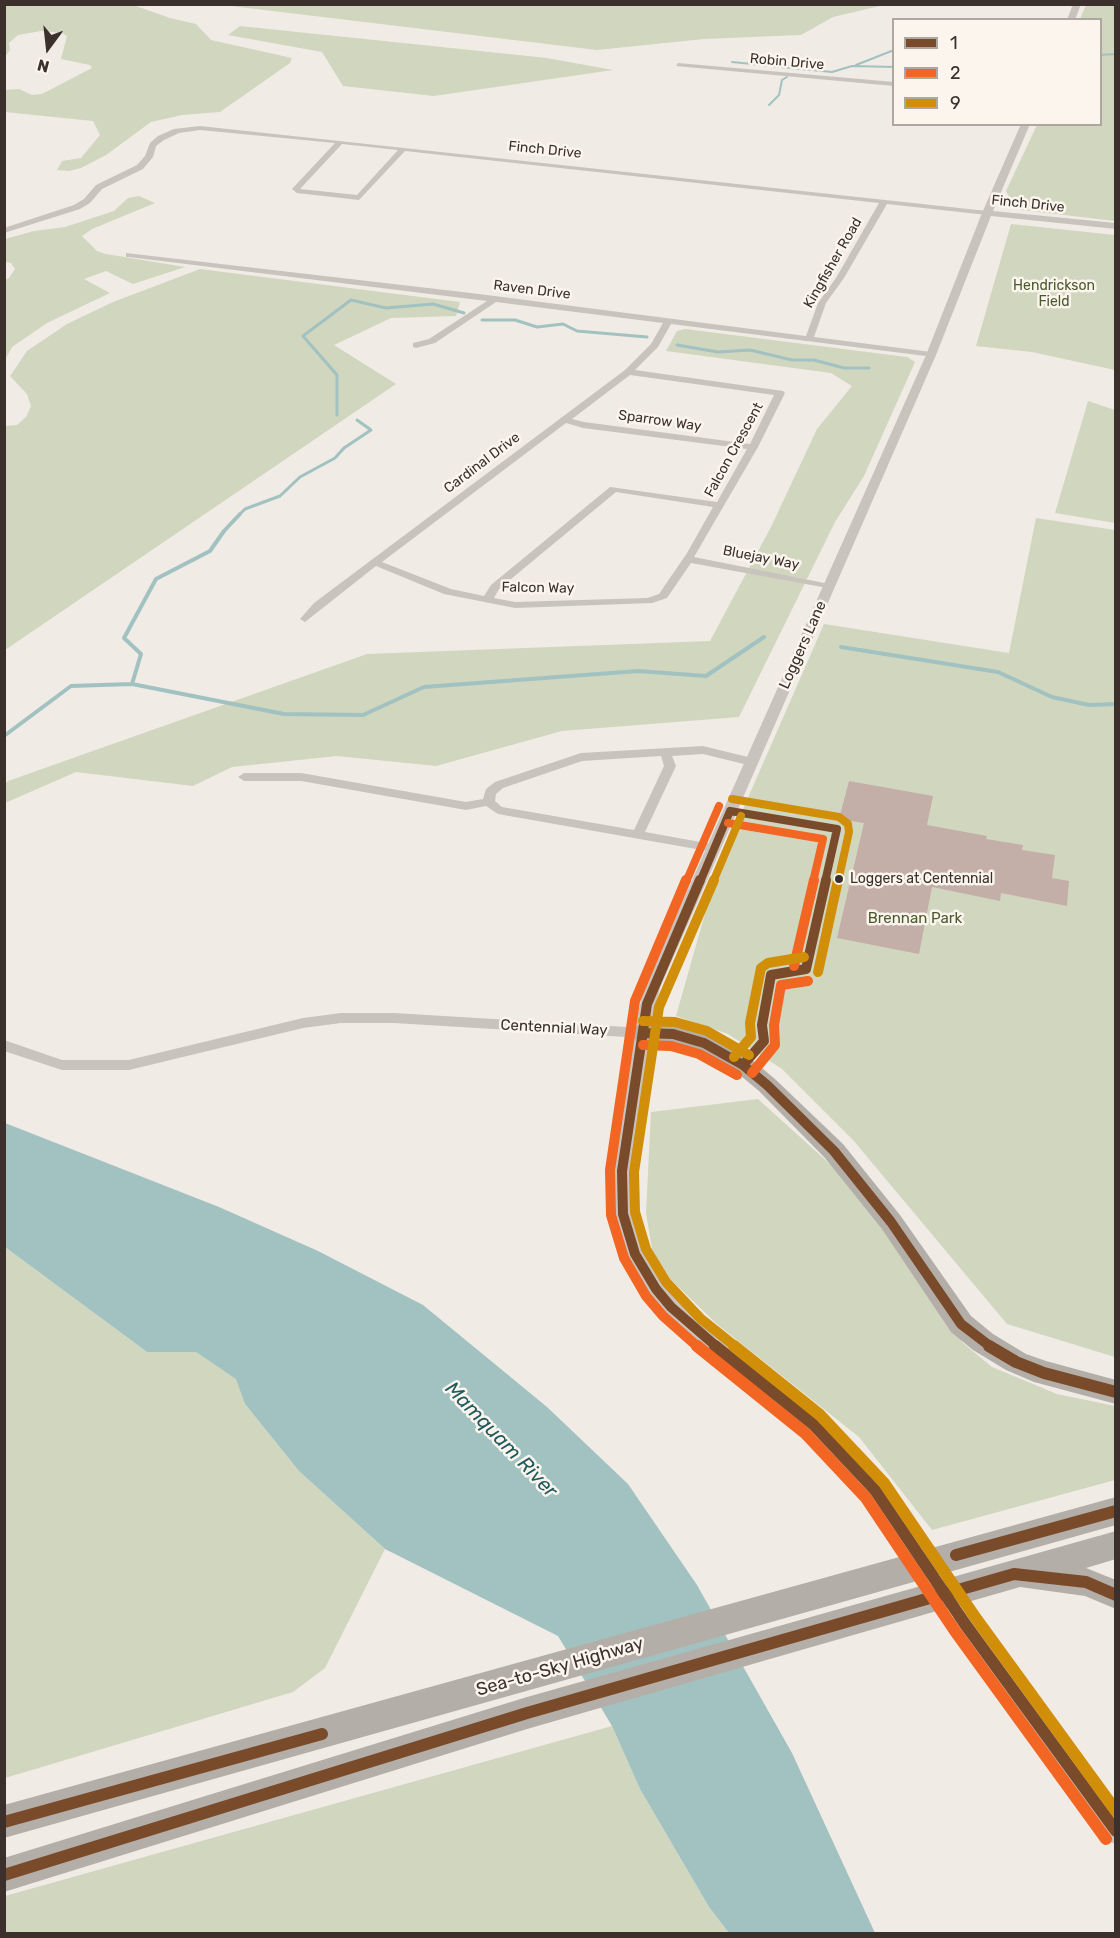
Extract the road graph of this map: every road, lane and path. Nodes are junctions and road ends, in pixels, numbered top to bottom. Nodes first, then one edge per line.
1 (678, 65) dead end
2 (892, 84) edge
3 (1025, 126) edge
4 (340, 142) junction
5 (403, 149) junction
6 (884, 202) junction
7 (987, 213) junction
8 (1116, 226) edge
9 (4, 231) edge
10 (129, 255) dead end
11 (495, 299) junction
12 (668, 322) junction
13 (809, 339) junction
14 (416, 345) dead end
15 (931, 355) junction
16 (628, 372) junction
17 (564, 419) junction
18 (753, 447) junction
19 (719, 505) junction
20 (687, 559) junction
21 (374, 562) junction
22 (829, 587) junction
23 (486, 601) junction
24 (305, 619) dead end
25 (665, 752) junction
26 (752, 762) junction
27 (244, 777) dead end
28 (489, 802) junction
29 (638, 834) junction
30 (713, 848) junction
31 (643, 1033) junction
32 (4, 1045) edge
33 (1116, 1392) edge
34 (1116, 1511) edge
35 (902, 1533) tunnel mouth
36 (1116, 1545) edge
37 (1014, 1574) junction
38 (1116, 1595) edge
39 (965, 1624) tunnel mouth
40 (4, 1822) edge
41 (1116, 1832) edge
42 (4, 1875) edge

1 - 2 street, Robin Drive
3 - 7 street, Loggers Lane
4 - 5 street, Finch Drive
4 - 5 street
4 - 9 street, Finch Drive
5 - 6 street, Finch Drive
6 - 7 street, Finch Drive
6 - 13 street, Kingfisher Road
7 - 8 street, Finch Drive
7 - 15 street, Loggers Lane
10 - 11 street, Raven Drive
11 - 12 street, Raven Drive
11 - 14 street
12 - 13 street, Raven Drive
12 - 16 street, Cardinal Drive
13 - 15 street, Raven Drive
15 - 22 street, Loggers Lane
16 - 17 street, Cardinal Drive
16 - 18 street, Falcon Crescent
17 - 18 street, Sparrow Way
17 - 21 street, Cardinal Drive
18 - 19 street, Falcon Crescent
19 - 20 street, Falcon Crescent
19 - 23 street
20 - 22 street, Bluejay Way
20 - 23 street, Falcon Way
21 - 23 street, Falcon Way
21 - 24 street, Cardinal Drive
22 - 26 street, Loggers Lane
25 - 26 street
25 - 28 street
25 - 29 street
26 - 30 street, Loggers Lane
27 - 28 street
28 - 29 street
29 - 30 street
30 - 31 street, Loggers Lane
31 - 32 street, Centennial Way
31 - 33 highway
31 - 35 street
34 - 40 highway, Sea-to-Sky Highway
36 - 37 highway
37 - 38 highway
37 - 42 highway
39 - 41 street

